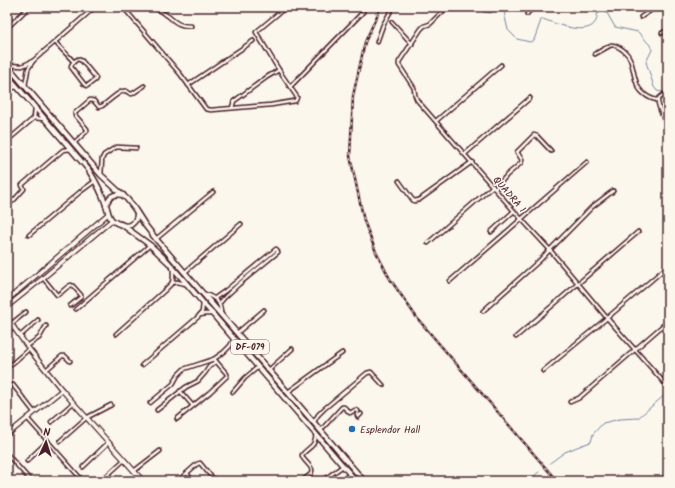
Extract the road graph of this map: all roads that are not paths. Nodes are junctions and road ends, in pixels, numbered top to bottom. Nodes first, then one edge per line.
1 (29, 7) edge
2 (95, 7) edge
3 (123, 7) edge
4 (154, 7) edge
5 (286, 7) edge
6 (393, 7) edge
7 (447, 7) edge
8 (533, 7) edge
9 (656, 7) edge
10 (363, 12) dead end
11 (527, 14) dead end
12 (641, 17) dead end
13 (392, 22) dead end
14 (191, 26) dead end
15 (7, 28) edge
16 (668, 30) edge
17 (662, 33) dead end
18 (253, 41) dead end
19 (55, 42) junction
20 (376, 42) dead end
21 (412, 44) junction
22 (595, 54) dead end
23 (33, 61) junction
24 (74, 62) junction
25 (7, 65) edge
26 (501, 66) dead end
27 (279, 70) junction
28 (7, 75) edge
29 (188, 85) junction
30 (25, 86) junction
31 (144, 86) dead end
32 (17, 87) junction
33 (290, 87) junction
34 (7, 89) edge
35 (667, 93) edge
36 (530, 98) dead end
37 (659, 99) junction
38 (35, 108) junction
39 (232, 108) junction
40 (34, 118) junction
41 (45, 119) junction
42 (436, 121) junction
43 (668, 127) edge
44 (7, 140) edge
45 (64, 142) junction
46 (74, 143) junction
47 (136, 148) dead end
48 (71, 149) junction
49 (63, 150) junction
50 (551, 151) dead end
51 (465, 154) junction
52 (472, 162) junction
53 (587, 162) dead end
54 (102, 175) junction
55 (95, 180) junction
56 (399, 181) dead end
57 (494, 187) junction
58 (613, 191) dead end
59 (213, 192) dead end
60 (123, 195) junction
61 (106, 205) junction
62 (7, 206) edge
63 (514, 211) junction
64 (137, 213) junction
65 (108, 214) junction
66 (521, 219) junction
67 (112, 220) junction
68 (121, 224) junction
69 (241, 224) dead end
70 (491, 232) dead end
71 (638, 232) dead end
72 (30, 235) dead end
73 (156, 239) junction
74 (428, 243) dead end
75 (150, 245) junction
76 (550, 250) junction
77 (668, 266) edge
78 (173, 268) junction
79 (254, 269) junction
80 (185, 272) junction
81 (43, 278) junction
82 (450, 281) dead end
83 (172, 283) junction
84 (238, 283) junction
85 (186, 284) junction
86 (578, 284) junction
87 (225, 291) junction
88 (203, 293) junction
89 (228, 294) junction
90 (7, 298) edge
91 (215, 298) junction
92 (203, 304) junction
93 (220, 304) junction
94 (8, 306) edge
95 (70, 306) dead end
96 (76, 309) dead end
97 (264, 310) dead end
98 (484, 311) dead end
99 (26, 312) dead end
100 (212, 314) junction
101 (221, 314) junction
102 (198, 316) junction
103 (7, 318) edge
104 (607, 318) junction
105 (38, 320) dead end
106 (668, 321) edge
107 (12, 325) junction
108 (46, 326) dead end
109 (7, 332) edge
110 (237, 333) junction
111 (116, 334) dead end
112 (20, 336) junction
113 (516, 337) dead end
114 (232, 338) junction
115 (239, 345) junction
116 (230, 346) junction
117 (28, 347) junction
118 (635, 349) junction
119 (292, 350) dead end
120 (342, 353) dead end
121 (215, 360) junction
122 (70, 361) dead end
123 (142, 365) dead end
124 (258, 366) junction
125 (7, 368) edge
126 (46, 370) junction
127 (269, 370) junction
128 (262, 371) junction
129 (543, 371) dead end
130 (267, 377) junction
131 (13, 385) dead end
132 (383, 385) dead end
133 (668, 388) edge
134 (62, 390) junction
135 (180, 391) junction
136 (232, 392) dead end
137 (288, 392) junction
138 (570, 402) dead end
139 (73, 403) junction
140 (150, 404) dead end
141 (111, 405) dead end
142 (193, 406) junction
143 (158, 410) dead end
144 (34, 412) junction
145 (361, 414) dead end
146 (27, 418) junction
147 (86, 418) junction
148 (177, 419) dead end
149 (51, 422) dead end
150 (314, 422) junction
151 (321, 430) junction
152 (316, 434) junction
153 (7, 435) edge
154 (60, 441) dead end
155 (48, 442) junction
156 (108, 443) junction
157 (314, 444) junction
158 (324, 445) junction
159 (160, 451) dead end
160 (7, 454) edge
161 (124, 460) junction
162 (27, 461) dead end
163 (344, 466) junction
164 (84, 467) dead end
165 (134, 471) junction
166 (187, 473) junction
167 (350, 474) junction
168 (668, 475) edge
169 (31, 481) edge
170 (83, 481) edge
171 (101, 481) edge
172 (142, 481) edge
173 (178, 481) edge
174 (192, 481) edge
175 (215, 481) edge
176 (302, 481) edge
177 (322, 481) edge
178 (341, 481) edge
179 (356, 481) edge
180 (364, 481) edge
181 (660, 481) edge

1 - 15 street
2 - 19 street
3 - 29 street
4 - 14 street
5 - 27 street
6 - 20 street
7 - 21 street, QUADRA 1
8 - 11 street
9 - 12 street
10 - 33 street
13 - 21 street
16 - 17 street
18 - 29 street
19 - 23 street
19 - 24 street
21 - 42 street, QUADRA 1
22 - 37 street
23 - 25 street
23 - 30 street
24 - 24 street
25 - 30 main road, DF-079
26 - 42 street
27 - 33 street
27 - 39 street
28 - 32 main road
29 - 39 street
30 - 46 main road, DF-079
31 - 46 street
32 - 34 street
32 - 38 main road
33 - 39 street
35 - 37 street
36 - 51 street
37 - 43 street
38 - 40 street
38 - 41 main road
40 - 41 street
40 - 44 street
41 - 45 main road
42 - 51 street, QUADRA 1
45 - 48 main road
45 - 49 street
46 - 54 main road, DF-079
47 - 54 street
48 - 49 street
48 - 55 main road
49 - 62 street
50 - 57 street
51 - 52 street, QUADRA 1
52 - 56 street
52 - 57 street, QUADRA 1
53 - 66 street
54 - 60 main road, DF-079
55 - 61 main road
55 - 72 street
57 - 63 street, QUADRA 1
57 - 74 street
58 - 76 street
59 - 73 street
60 - 61 main road
60 - 64 main road, DF-079
61 - 65 main road
63 - 66 street, QUADRA 1
63 - 70 street
64 - 68 main road
64 - 73 main road, DF-079
65 - 67 main road
65 - 90 street
66 - 76 street, QUADRA 1
66 - 82 street
67 - 68 main road, DF-079
67 - 81 street
68 - 75 main road, DF-079
69 - 80 street
71 - 86 street
73 - 80 main road, DF-079
75 - 78 main road, DF-079
75 - 96 street
76 - 86 street, QUADRA 1
76 - 98 street
77 - 104 street
78 - 83 street
78 - 85 main road, DF-079
79 - 79 street
79 - 84 street
80 - 88 main road, DF-079
81 - 94 street
81 - 95 street
83 - 85 street
83 - 111 street
84 - 87 street
84 - 89 street
85 - 92 main road, DF-079
86 - 104 street, QUADRA 1
86 - 113 street
87 - 89 street
87 - 91 street
88 - 91 street
88 - 101 main road, DF-079
89 - 93 street
90 - 94 street
91 - 93 street
92 - 100 main road, DF-079
92 - 102 street
93 - 101 street
97 - 110 street
99 - 107 street
100 - 102 street
100 - 114 main road, DF-079
101 - 110 main road, DF-079
102 - 123 street
103 - 107 street
104 - 118 street, QUADRA 1
104 - 129 street
105 - 112 street
106 - 118 street
107 - 109 street
107 - 112 street
108 - 117 street
110 - 127 main road, DF-079
112 - 117 street
114 - 115 main road, DF-079
114 - 116 street
115 - 116 street
115 - 124 main road, DF-079
116 - 121 street
117 - 125 street
117 - 126 street
118 - 133 street, QUADRA 1
118 - 138 street
119 - 127 street
120 - 137 street
121 - 135 street
121 - 140 street
121 - 142 street
122 - 126 street
124 - 128 main road, DF-079
124 - 136 street
126 - 134 street
127 - 128 main road
127 - 130 main road
127 - 137 main road, DF-079
128 - 130 main road, DF-079
130 - 152 main road, DF-079
131 - 144 street
132 - 150 street
134 - 139 street
134 - 144 street
135 - 142 street
135 - 143 street
137 - 150 main road, DF-079
139 - 147 street
139 - 149 street
141 - 147 street
142 - 148 street
144 - 146 street
145 - 151 street
146 - 153 street
146 - 155 street
147 - 154 street
147 - 156 street
150 - 151 main road, DF-079
151 - 180 main road, DF-079
152 - 157 street
152 - 158 main road, DF-079
155 - 162 street
155 - 170 street
156 - 161 street
156 - 164 street
157 - 158 street
157 - 176 street
158 - 163 main road, DF-079
159 - 165 street
160 - 169 street
161 - 165 street
161 - 171 street
163 - 167 main road, DF-079
163 - 177 street
165 - 172 street
166 - 173 street
166 - 174 street
166 - 175 street
167 - 178 street
167 - 179 main road, DF-079
168 - 181 street

